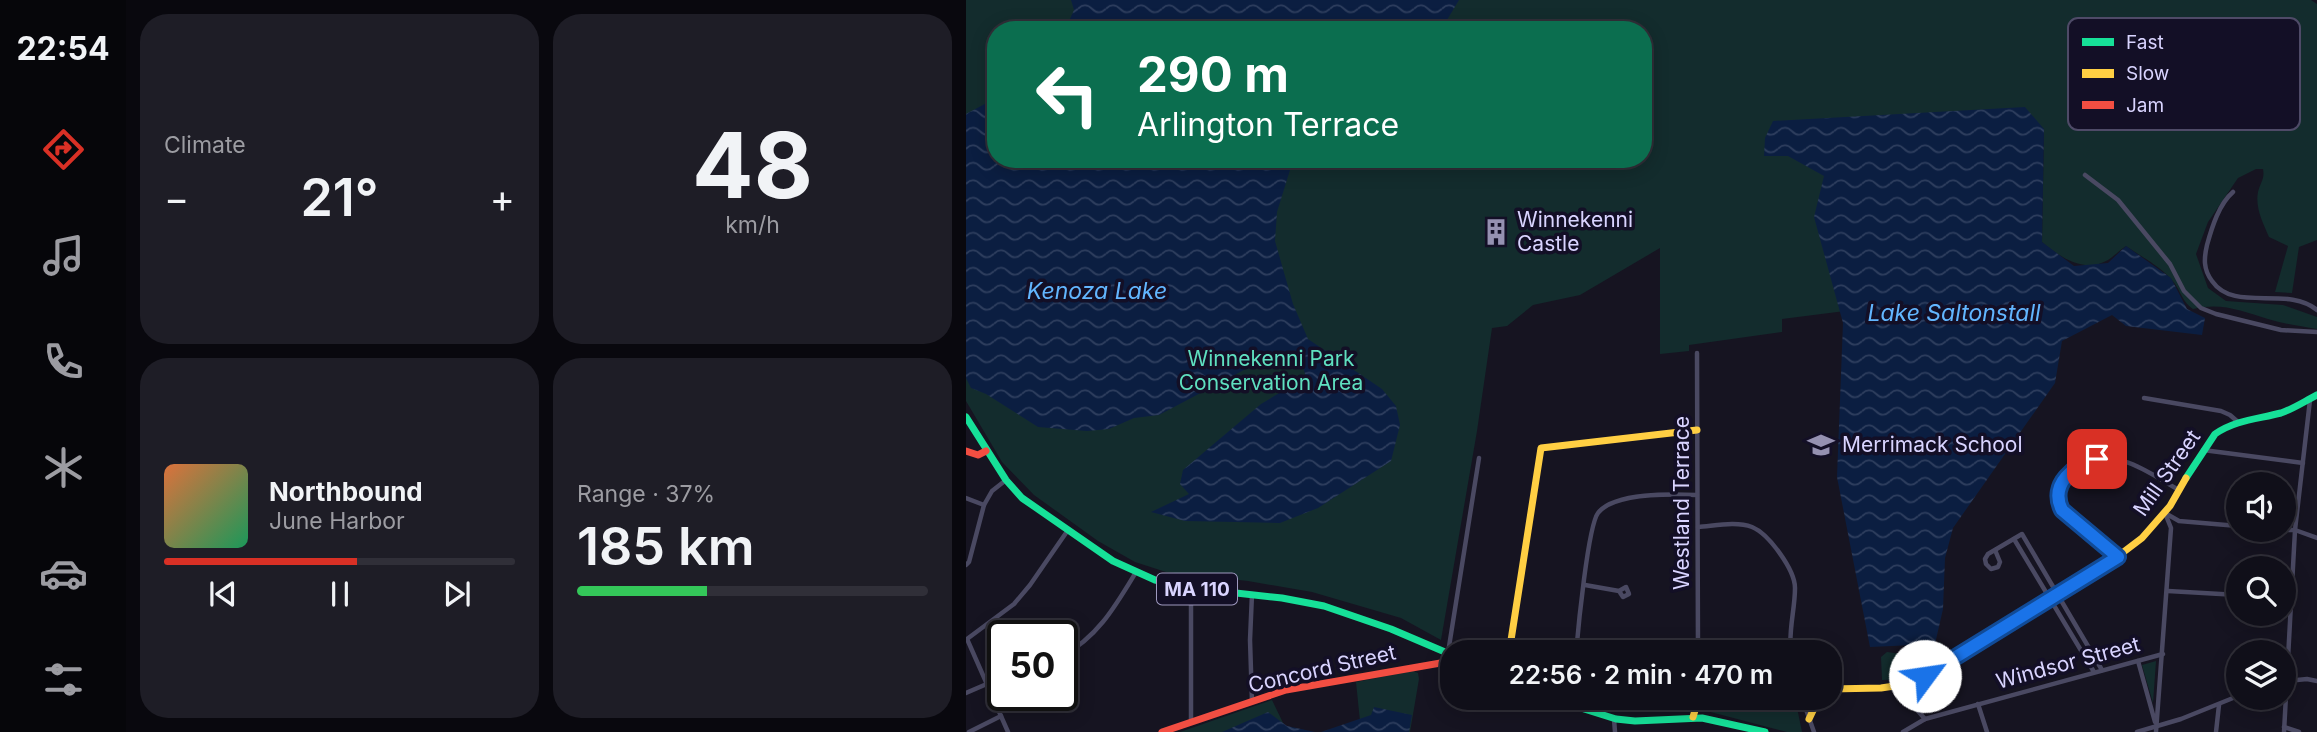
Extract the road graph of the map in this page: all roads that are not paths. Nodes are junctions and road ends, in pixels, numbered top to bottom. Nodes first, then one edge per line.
1 (2085, 175) dead end
2 (2233, 192) dead end
3 (2317, 310) edge
4 (2317, 332) edge
5 (1697, 353) dead end
6 (2144, 398) dead end
7 (2313, 398) edge
8 (966, 417) edge
9 (2238, 422) junction
10 (1697, 430) junction
11 (984, 448) junction
12 (2203, 450) junction
13 (966, 451) edge
14 (1479, 458) dead end
15 (2303, 463) junction
16 (1006, 480) junction
17 (2180, 490) junction
18 (1698, 495) junction
19 (966, 498) edge
20 (984, 505) junction
21 (2165, 513) junction
22 (2296, 522) edge
23 (2226, 525) edge
24 (1698, 527) junction
25 (1068, 530) junction
26 (2296, 530) edge
27 (2317, 538) edge
28 (2014, 539) junction
29 (1996, 550) dead end
30 (2118, 557) junction
31 (966, 565) edge
32 (1137, 572) junction
33 (1584, 585) junction
34 (1191, 588) junction
35 (1619, 591) dead end
36 (2168, 591) junction
37 (1252, 594) junction
38 (2226, 594) edge
39 (2058, 595) junction
40 (2050, 600) junction
41 (966, 638) edge
42 (1453, 640) edge
43 (1511, 640) edge
44 (1578, 640) edge
45 (1699, 640) edge
46 (1790, 640) edge
47 (1078, 646) edge
48 (1440, 651) edge
49 (2163, 654) junction
50 (1440, 658) edge
51 (2138, 661) junction
52 (2102, 670) junction
53 (2094, 672) junction
54 (2296, 680) edge
55 (2317, 681) edge
56 (985, 684) junction
57 (1896, 686) junction
58 (1842, 688) edge
59 (966, 693) edge
60 (1252, 701) junction
61 (2226, 701) edge
62 (1978, 704) junction
63 (2218, 705) junction
64 (1590, 710) edge
65 (1695, 710) edge
66 (1805, 710) edge
67 (1815, 710) edge
68 (2284, 710) edge
69 (1001, 716) junction
70 (1693, 717) junction
71 (1614, 719) junction
72 (1925, 719) junction
73 (1191, 722) junction
74 (1810, 728) edge
75 (2156, 729) edge
76 (2284, 730) edge
77 (969, 732) edge
78 (1008, 732) edge
79 (1162, 732) edge
80 (1615, 732) edge
81 (1765, 732) edge
82 (1903, 732) edge
83 (1987, 732) edge
84 (2137, 732) edge
85 (2216, 732) edge
86 (2299, 732) edge

1 - 4 street
2 - 3 street
5 - 10 street, Westland Terrace
6 - 9 street
7 - 9 main road, Mill Street
7 - 15 street
8 - 11 main road, MA 110
9 - 12 main road, Mill Street
10 - 18 street, Westland Terrace
10 - 43 main road
11 - 13 main road
11 - 16 main road, MA 110
12 - 15 street
12 - 17 main road, Mill Street
14 - 42 street
15 - 22 street
16 - 20 street
16 - 25 main road, MA 110
17 - 21 main road, Mill Street
17 - 30 street
18 - 24 street, Westland Terrace
18 - 33 street
19 - 20 street
20 - 31 street
21 - 23 street
21 - 30 main road, Mill Street
21 - 36 street
24 - 45 street, Westland Terrace
24 - 46 street
25 - 32 main road, MA 110
25 - 41 street
26 - 27 street
28 - 29 street
28 - 39 street
28 - 40 street
30 - 39 main road, Mill Street
32 - 34 main road, MA 110
32 - 47 street
33 - 35 street
33 - 44 street
34 - 37 main road, MA 110
34 - 73 street
36 - 38 street
36 - 49 street
37 - 48 main road, MA 110
37 - 60 street
39 - 40 main road, Mill Street
39 - 52 street
40 - 53 street
40 - 57 main road, Mill Street
41 - 56 street
49 - 51 street, Windsor Street
49 - 75 street
50 - 60 main road, Concord Street
51 - 52 street, Windsor Street
51 - 75 street
52 - 53 street, Windsor Street
53 - 62 street, Windsor Street
54 - 55 street
56 - 59 street
56 - 69 street
57 - 58 main road, Mill Street
57 - 72 street
60 - 73 main road, Concord Street
61 - 63 street
62 - 72 street, Windsor Street
62 - 83 street
63 - 75 street
63 - 85 street
64 - 71 main road
65 - 70 main road
66 - 74 street
67 - 74 main road
68 - 76 street
69 - 77 street
69 - 78 street
70 - 71 main road
70 - 81 main road
71 - 80 street
72 - 82 street, Windsor Street
73 - 79 main road, Concord Street
75 - 84 street
76 - 86 street

